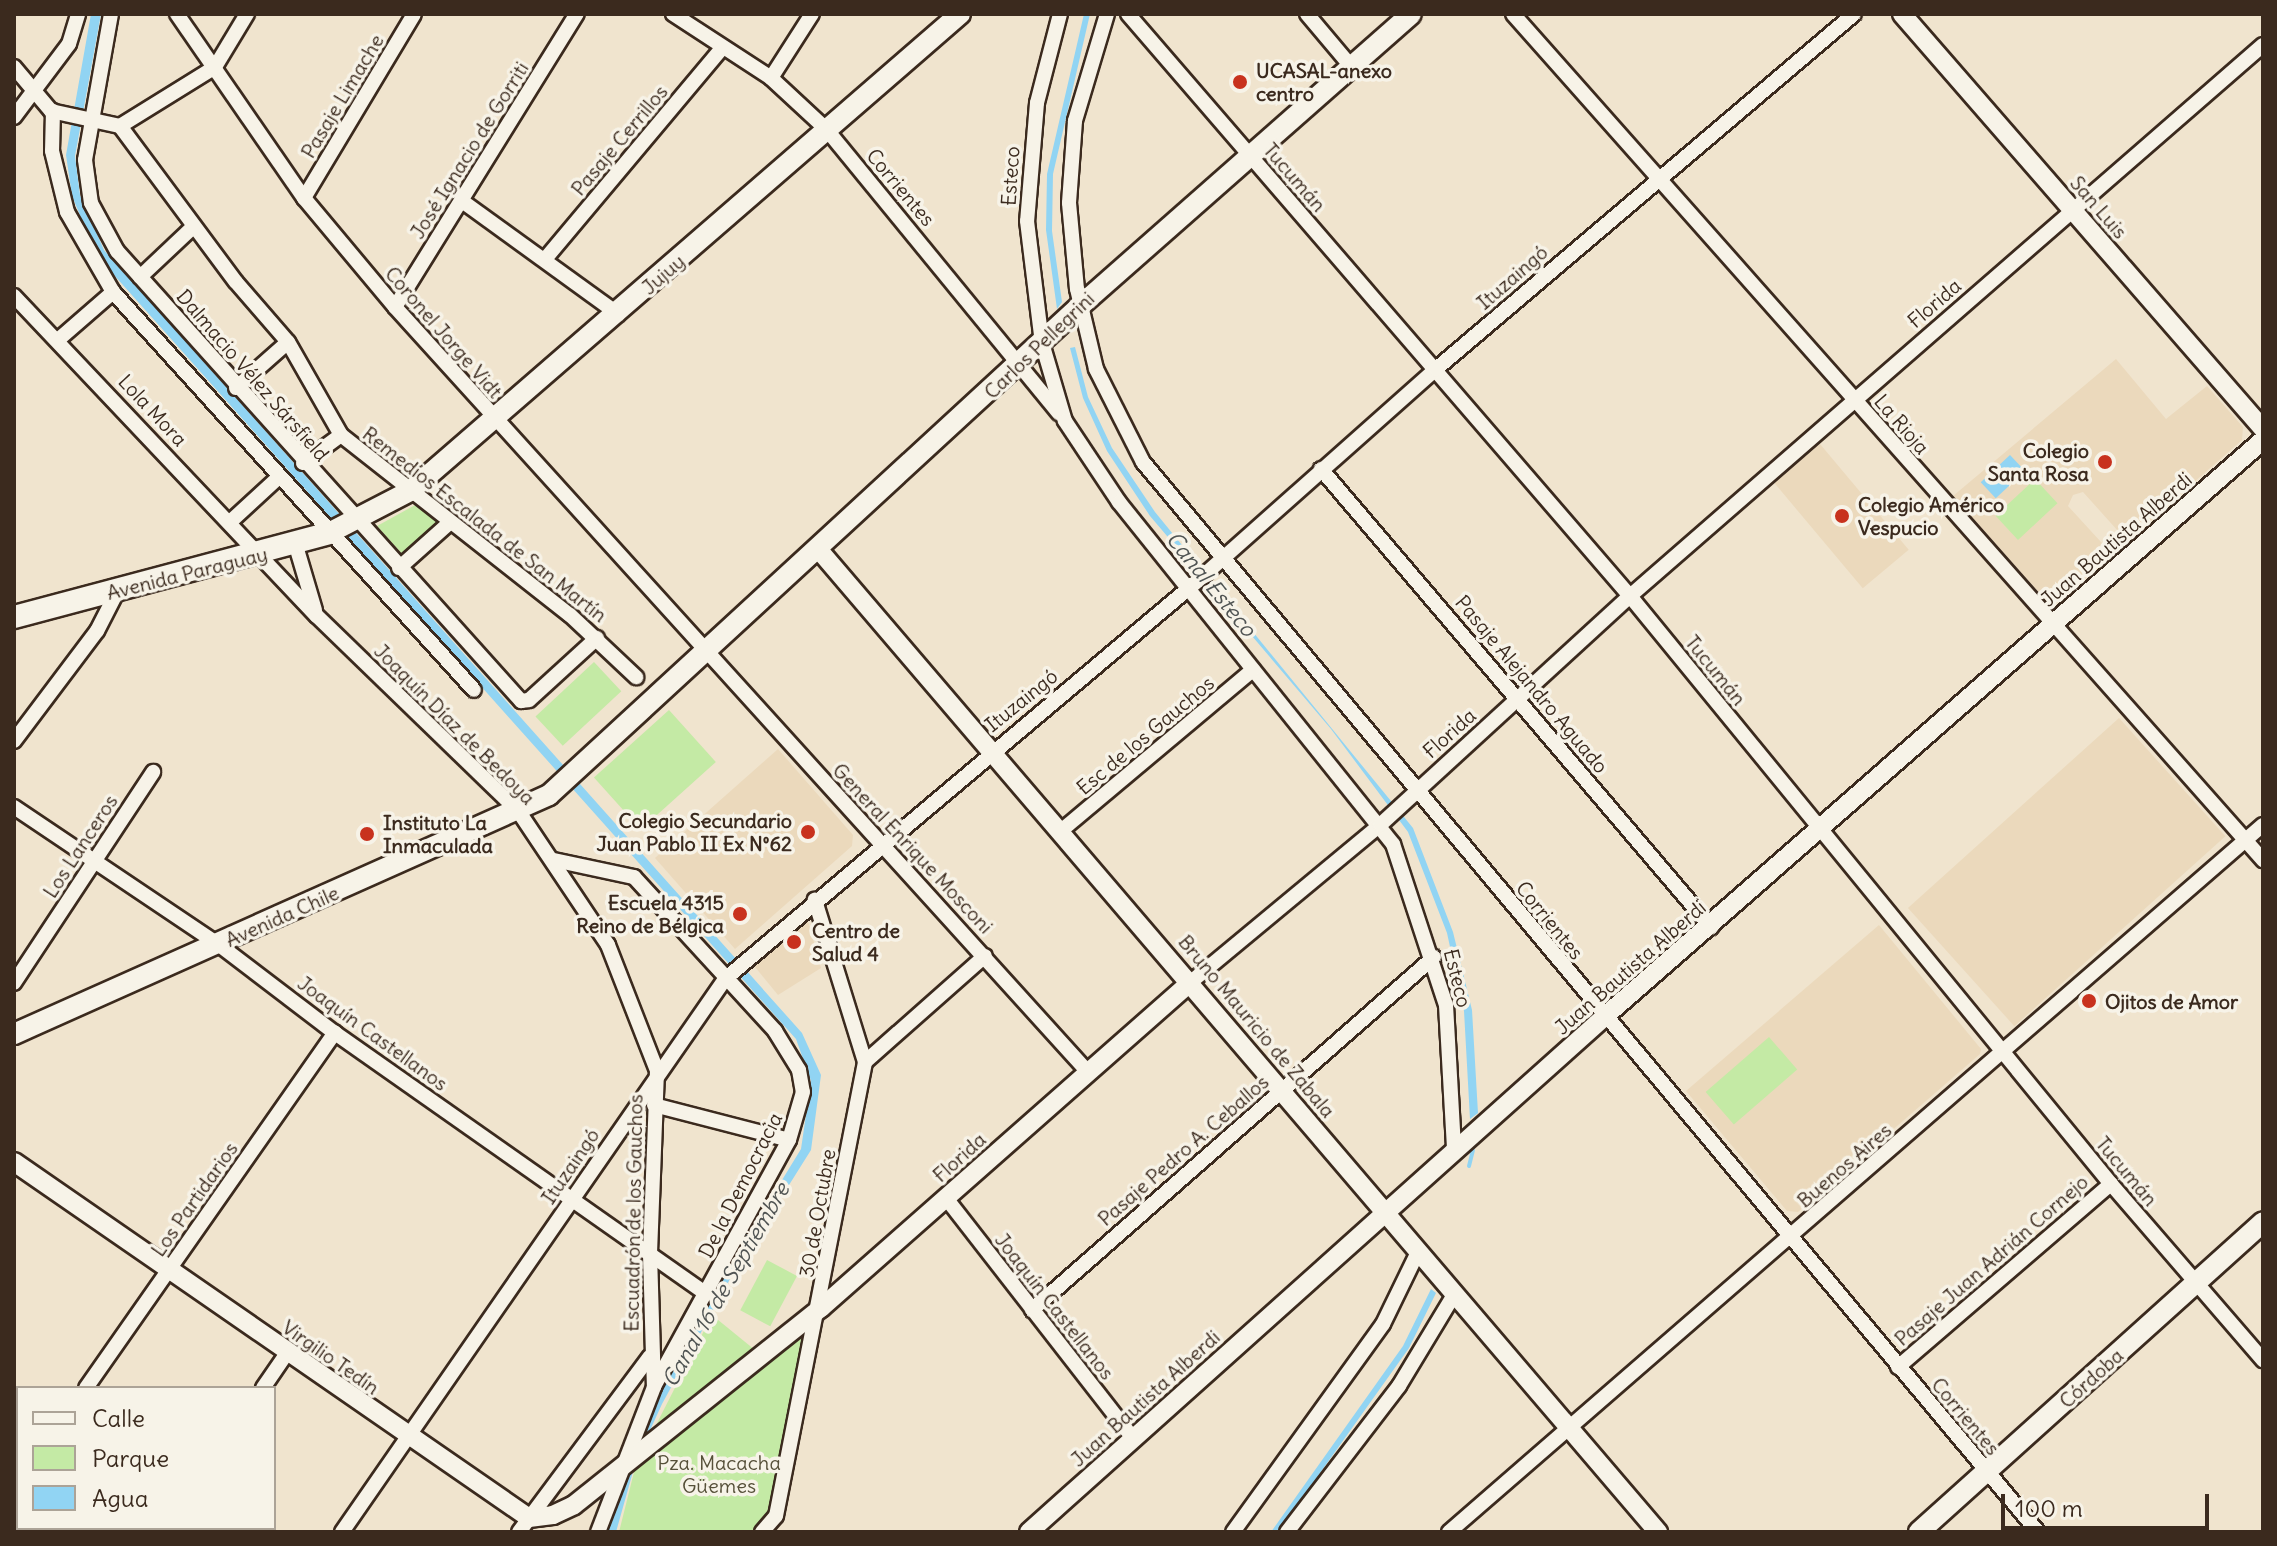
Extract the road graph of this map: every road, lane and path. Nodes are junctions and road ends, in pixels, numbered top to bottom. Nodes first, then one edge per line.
1 (78, 14) edge
2 (111, 14) edge
3 (177, 14) edge
4 (247, 14) edge
5 (414, 14) edge
6 (577, 14) edge
7 (673, 14) edge
8 (812, 14) edge
9 (960, 14) edge
10 (1060, 14) edge
11 (1107, 14) edge
12 (1128, 14) edge
13 (1307, 14) edge
14 (1411, 14) edge
15 (1513, 14) edge
16 (1854, 14) edge
17 (1902, 14) edge
18 (2263, 45) edge
19 (723, 47) junction
20 (1350, 65) junction
21 (14, 67) edge
22 (215, 67) junction
23 (771, 78) junction
24 (30, 90) junction
25 (57, 113) junction
26 (14, 117) edge
27 (89, 119) junction
28 (120, 126) junction
29 (827, 130) junction
30 (1248, 153) junction
31 (1658, 177) junction
32 (304, 198) junction
33 (462, 201) junction
34 (2074, 211) junction
35 (193, 227) junction
36 (546, 258) junction
37 (140, 277) junction
38 (113, 292) junction
39 (14, 296) edge
40 (1080, 306) junction
41 (395, 307) junction
42 (618, 314) junction
43 (59, 339) junction
44 (288, 342) junction
45 (1042, 343) junction
46 (1020, 364) junction
47 (1436, 369) junction
48 (236, 388) junction
49 (1855, 401) junction
50 (494, 420) junction
51 (1065, 421) junction
52 (2263, 429) edge
53 (341, 435) junction
54 (2263, 440) edge
55 (303, 463) junction
56 (1321, 469) junction
57 (279, 477) junction
58 (410, 491) junction
59 (357, 521) junction
60 (230, 522) junction
61 (448, 524) junction
62 (329, 533) junction
63 (296, 546) junction
64 (819, 550) junction
65 (259, 555) junction
66 (1218, 563) junction
67 (399, 568) junction
68 (1191, 586) junction
69 (118, 590) junction
70 (1630, 596) junction
71 (317, 616) junction
72 (14, 617) edge
73 (2052, 625) junction
74 (597, 638) junction
75 (706, 655) junction
76 (1253, 670) junction
77 (636, 677) dead end
78 (474, 690) dead end
79 (1519, 699) junction
80 (14, 741) edge
81 (991, 750) junction
82 (153, 772) dead end
83 (1414, 794) junction
84 (549, 795) joint
85 (14, 807) edge
86 (519, 812) junction
87 (1383, 822) junction
88 (2263, 825) edge
89 (1062, 830) junction
90 (1822, 830) junction
91 (2246, 841) junction
92 (881, 842) junction
93 (554, 860) junction
94 (2263, 860) edge
95 (95, 861) junction
96 (815, 900) junction
97 (1711, 927) junction
98 (218, 944) junction
99 (985, 956) junction
100 (1434, 957) junction
101 (725, 979) junction
102 (1191, 982) junction
103 (14, 983) edge
104 (1603, 1018) junction
105 (335, 1033) junction
106 (14, 1034) edge
107 (2004, 1053) junction
108 (865, 1062) junction
109 (657, 1071) junction
110 (1088, 1072) junction
111 (1282, 1090) junction
112 (654, 1105) junction
113 (789, 1140) junction
114 (1454, 1150) junction
115 (14, 1162) edge
116 (2111, 1184) junction
117 (946, 1198) junction
118 (573, 1199) junction
119 (1386, 1211) junction
120 (2263, 1222) edge
121 (1790, 1238) junction
122 (1419, 1250) junction
123 (650, 1254) junction
124 (167, 1271) junction
125 (2196, 1284) junction
126 (1455, 1293) junction
127 (706, 1294) junction
128 (821, 1308) junction
129 (1032, 1310) junction
130 (287, 1353) junction
131 (650, 1356) junction
132 (2263, 1360) edge
133 (1898, 1367) junction
134 (87, 1386) edge
135 (264, 1386) edge
136 (654, 1387) junction
137 (1569, 1426) junction
138 (409, 1438) junction
139 (1133, 1438) junction
140 (628, 1460) junction
141 (1987, 1471) junction
142 (526, 1527) edge
143 (342, 1532) edge
144 (598, 1532) edge
145 (762, 1532) edge
146 (1029, 1532) edge
147 (1233, 1532) edge
148 (1287, 1532) edge
149 (1449, 1532) edge
150 (1658, 1532) edge
151 (1919, 1532) edge
152 (2038, 1532) edge

1 - 24 street
2 - 27 street, Dalmacio Vélez Sársfield
3 - 22 street, Coronel Jorge Vidt
4 - 22 street
5 - 32 street, Pasaje Limache
6 - 33 street, José Ignacio de Gorriti
7 - 19 street, Corrientes
8 - 23 street
9 - 29 main road, Jujuy
10 - 45 street, Esteco
11 - 40 street
12 - 30 street, Tucumán
13 - 20 street
14 - 20 main road, Carlos Pellegrini
15 - 31 street, La Rioja
16 - 31 street, Ituzaingó
17 - 34 street, San Luis
18 - 34 street, Florida
19 - 23 street, Corrientes
19 - 36 street, Pasaje Cerrillos
20 - 30 main road, Carlos Pellegrini
21 - 24 street
22 - 28 street
22 - 32 street, Coronel Jorge Vidt
23 - 29 street, Corrientes
24 - 25 street
24 - 26 street
25 - 27 street
25 - 38 street
27 - 28 street
27 - 37 street, Dalmacio Vélez Sársfield
28 - 35 street, Remedios Escalada de San Martín
29 - 42 main road, Jujuy
29 - 46 street, Corrientes
30 - 40 main road, Carlos Pellegrini
30 - 47 street, Tucumán
31 - 47 street, Ituzaingó
31 - 49 street, La Rioja
32 - 41 street, Coronel Jorge Vidt
33 - 36 street
33 - 41 street, José Ignacio de Gorriti
34 - 49 street, Florida
34 - 52 street, San Luis
35 - 37 street
35 - 44 street, Remedios Escalada de San Martín
36 - 42 street
37 - 48 street, Dalmacio Vélez Sársfield
38 - 43 street
38 - 57 street
39 - 43 street, Lola Mora
40 - 45 main road, Carlos Pellegrini
40 - 66 street, Corrientes
41 - 50 street, Coronel Jorge Vidt
42 - 50 main road, Jujuy
43 - 60 street, Lola Mora
44 - 48 street
44 - 53 street, Remedios Escalada de San Martín
45 - 46 main road, Carlos Pellegrini
45 - 51 street, Corrientes
46 - 51 street, Corrientes
46 - 64 main road, Carlos Pellegrini
47 - 56 street, Ituzaingó
47 - 70 street, Tucumán
48 - 55 street, Dalmacio Vélez Sársfield
49 - 70 street, Florida
49 - 73 street, La Rioja
50 - 58 main road, Jujuy
50 - 75 street, Coronel Jorge Vidt
51 - 68 street, Corrientes
53 - 55 street
53 - 58 street, Remedios Escalada de San Martín
54 - 73 street, Juan Bautista Alberdi
55 - 59 street, Dalmacio Vélez Sársfield
56 - 66 street, Ituzaingó
56 - 79 street, Pasaje Alejandro Aguado
57 - 60 street
57 - 62 street
58 - 59 main road, Jujuy
58 - 61 street, Remedios Escalada de San Martín
59 - 62 main road, Avenida Paraguay
59 - 67 street, Dalmacio Vélez Sársfield
60 - 65 street, Lola Mora
61 - 67 street
61 - 74 street, Remedios Escalada de San Martín
62 - 63 main road, Avenida Paraguay
62 - 78 street
63 - 65 main road, Avenida Paraguay
63 - 71 street
64 - 75 main road, Carlos Pellegrini
64 - 81 street, Bruno Mauricio de Zabala
65 - 69 main road, Avenida Paraguay
65 - 71 street, Joaquín Díaz de Bedoya
66 - 68 street, Ituzaingó
66 - 83 street, Corrientes
67 - 74 street, Dalmacio Vélez Sársfield
68 - 76 street, Corrientes
68 - 81 street, Ituzaingó
69 - 72 main road, Avenida Paraguay
69 - 80 street
70 - 79 street, Florida
70 - 90 street, Tucumán
71 - 86 street, Joaquín Díaz de Bedoya
73 - 90 street, Juan Bautista Alberdi
73 - 91 street, La Rioja
74 - 77 street, Remedios Escalada de San Martín
75 - 84 main road, Carlos Pellegrini
75 - 92 street, General Enrique Mosconi
76 - 87 street, Corrientes
76 - 89 street, Esc de los Gauchos
79 - 83 street, Florida
79 - 97 street, Pasaje Alejandro Aguado
81 - 89 street, Bruno Mauricio de Zabala
81 - 92 street, Ituzaingó
82 - 95 street, Los Lanceros
83 - 87 street, Florida
83 - 104 street, Corrientes
84 - 86 main road, Avenida Chile
85 - 95 street, Joaquín Castellanos
86 - 93 street, Joaquín Díaz de Bedoya
86 - 98 main road, Avenida Chile
87 - 100 street, Esteco
87 - 102 street, Florida
88 - 91 street, Buenos Aires
89 - 102 street, Bruno Mauricio de Zabala
90 - 97 street, Juan Bautista Alberdi
90 - 107 street, Tucumán
91 - 94 street, La Rioja
91 - 107 street, Buenos Aires
92 - 96 street, Ituzaingó
92 - 99 street, General Enrique Mosconi
93 - 101 street, De la Democracia
93 - 109 street, Joaquín Díaz de Bedoya
95 - 98 street, Joaquín Castellanos
95 - 103 street, Los Lanceros
96 - 101 street, Ituzaingó
96 - 108 street, 30 de Octubre
97 - 104 street, Juan Bautista Alberdi
98 - 105 street, Joaquín Castellanos
98 - 106 main road, Avenida Chile
99 - 108 street
99 - 110 street, General Enrique Mosconi
100 - 111 street, Pasaje Pedro A. Ceballos
100 - 114 street, Esteco
101 - 109 street, Ituzaingó
101 - 113 street, De la Democracia
102 - 110 street, Florida
102 - 111 street, Bruno Mauricio de Zabala
104 - 114 street, Juan Bautista Alberdi
104 - 121 street, Corrientes
105 - 118 street, Joaquín Castellanos
105 - 124 street, Los Partidarios
107 - 116 street, Tucumán
107 - 121 street, Buenos Aires
108 - 128 street, 30 de Octubre
109 - 112 street, Escuadrón de los Gauchos
109 - 118 street, Ituzaingó
110 - 117 street, Florida
111 - 119 street, Bruno Mauricio de Zabala
111 - 129 street, Pasaje Pedro A. Ceballos
112 - 113 street
112 - 123 street, Escuadrón de los Gauchos
113 - 127 street, De la Democracia
114 - 119 street, Juan Bautista Alberdi
115 - 124 street, Virgilio Tedín
116 - 125 street, Tucumán
116 - 133 street, Pasaje Juan Adrián Cornejo
117 - 128 street, Florida
117 - 129 street, Joaquín Castellanos
118 - 123 street, Joaquín Castellanos
118 - 138 street, Ituzaingó
119 - 122 street, Bruno Mauricio de Zabala
119 - 139 street, Juan Bautista Alberdi
120 - 125 main road, Córdoba
121 - 133 street, Corrientes
121 - 137 street, Buenos Aires
122 - 126 street, Bruno Mauricio de Zabala
122 - 147 street
123 - 127 street, Joaquín Castellanos
123 - 131 street, Escuadrón de los Gauchos
124 - 130 street, Virgilio Tedín
124 - 134 street, Los Partidarios
125 - 132 street, Tucumán
125 - 141 main road, Córdoba
126 - 137 street, Bruno Mauricio de Zabala
126 - 148 street
127 - 136 street, De la Democracia
128 - 140 street, Florida
128 - 145 street, 30 de Octubre
129 - 139 street, Joaquín Castellanos
130 - 135 street
130 - 138 street, Virgilio Tedín
131 - 136 street, Escuadrón de los Gauchos
131 - 142 street, Escuadrón de los Gauchos
133 - 141 street, Corrientes
136 - 140 street, De la Democracia
137 - 149 street, Buenos Aires
137 - 150 street, Bruno Mauricio de Zabala
138 - 142 street, Virgilio Tedín
138 - 143 street, Ituzaingó
139 - 146 street, Juan Bautista Alberdi
140 - 142 street
140 - 144 street, De la Democracia
141 - 151 main road, Córdoba
141 - 152 street, Corrientes

